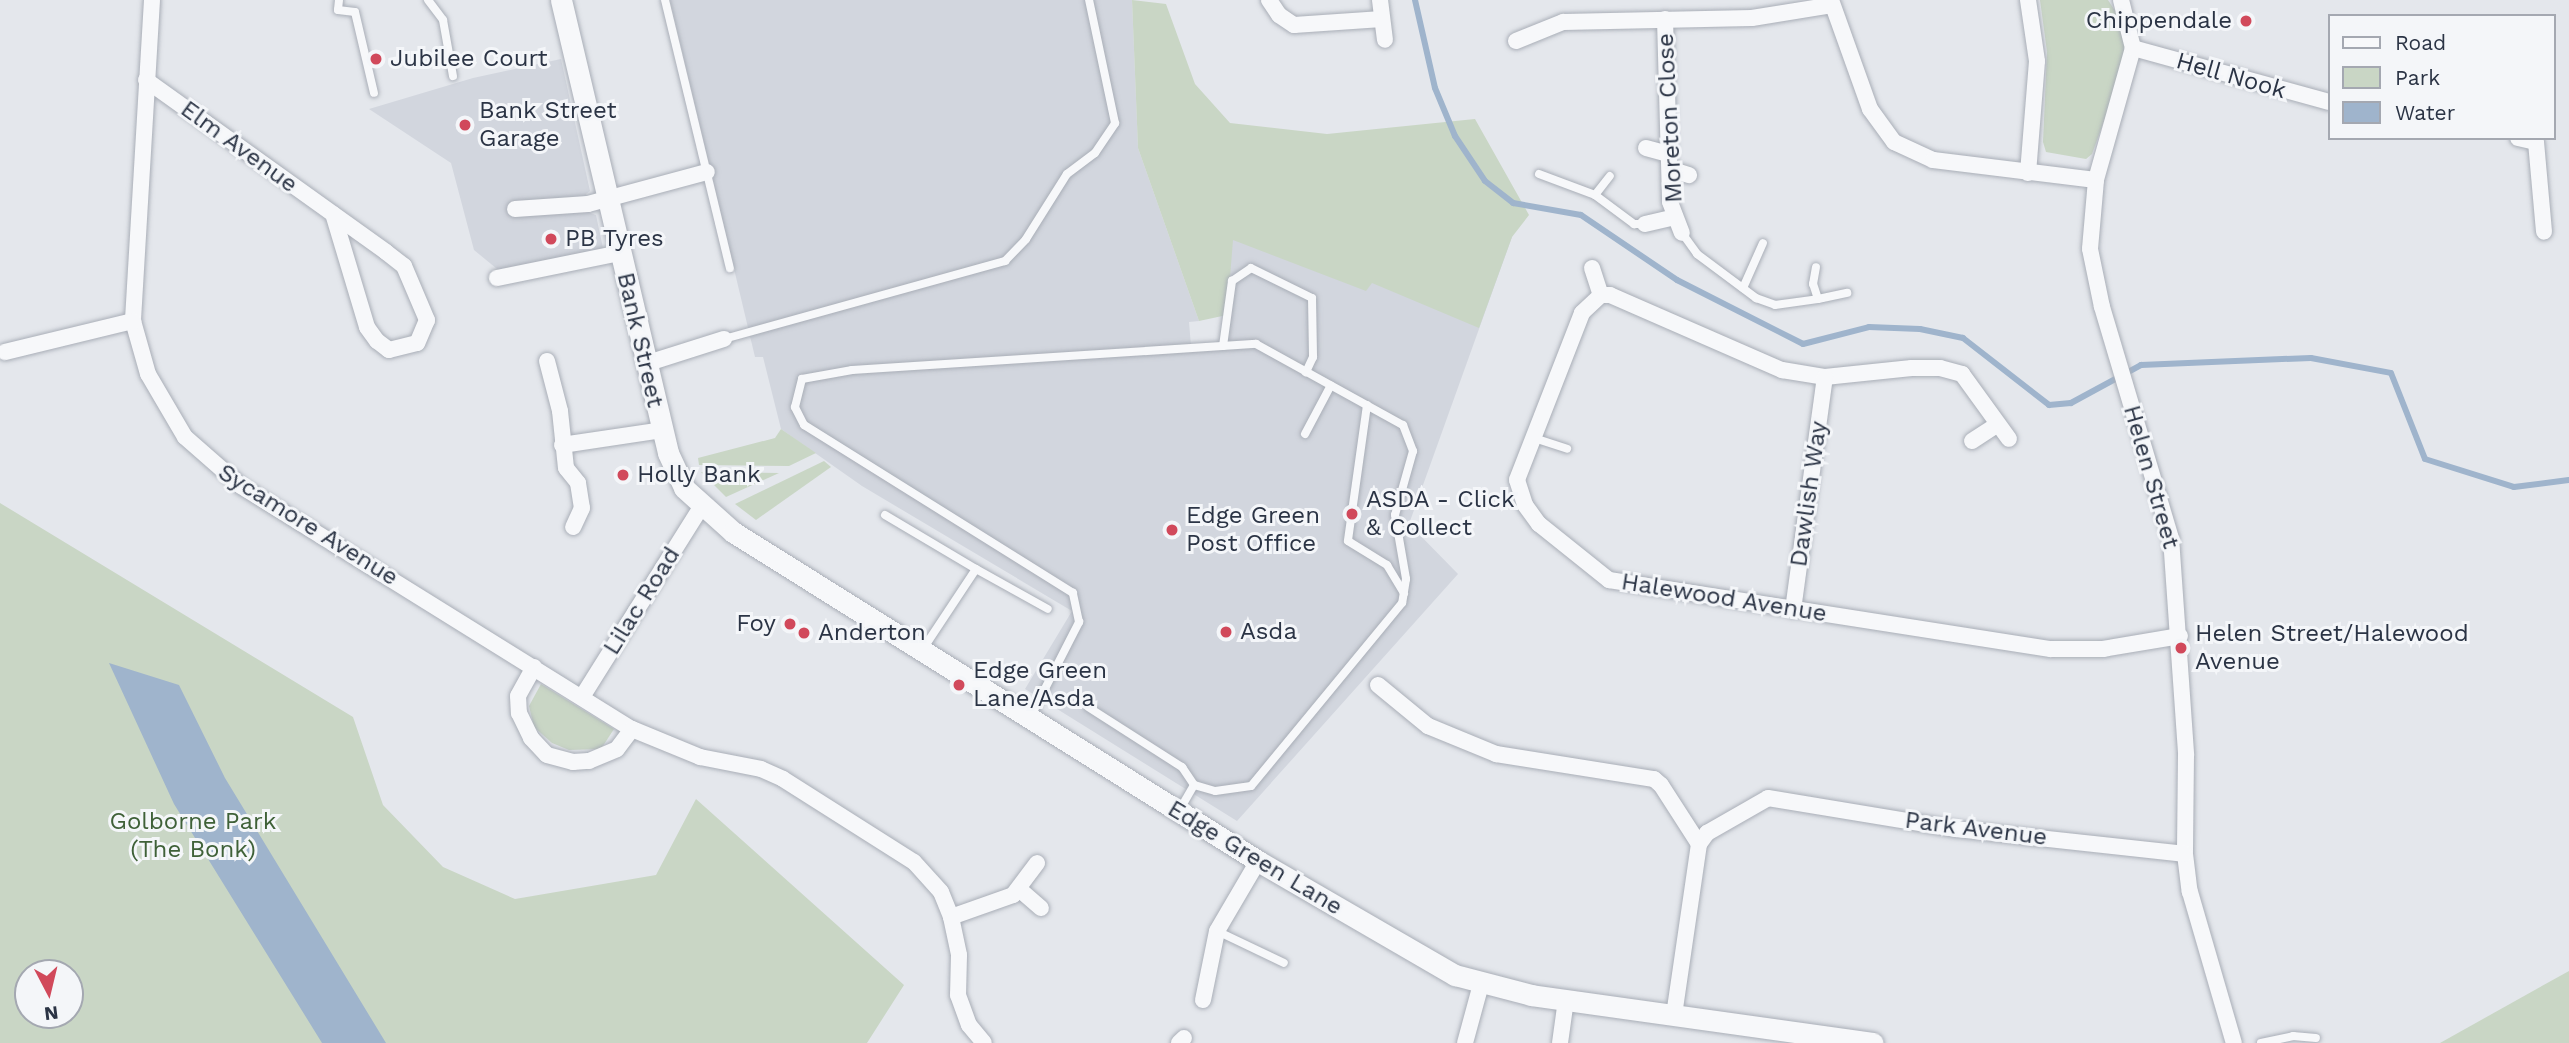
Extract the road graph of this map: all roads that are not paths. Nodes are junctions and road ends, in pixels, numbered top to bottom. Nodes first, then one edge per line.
1 (152, 0) edge
2 (339, 0) edge
3 (428, 0) edge
4 (561, 0) edge
5 (666, 0) edge
6 (1088, 0) edge
7 (1269, 0) edge
8 (1380, 0) edge
9 (2028, 0) edge
10 (2121, 0) edge
11 (1832, 2) edge
12 (1382, 19) junction
13 (1665, 19) junction
14 (1385, 40) dead end
15 (1516, 41) dead end
16 (2133, 48) junction
17 (453, 76) dead end
18 (146, 80) junction
19 (374, 93) dead end
20 (2328, 102) edge
21 (2527, 140) edge
22 (1646, 148) dead end
23 (1669, 162) junction
24 (706, 172) junction
25 (2028, 173) junction
26 (1539, 174) dead end
27 (1689, 175) dead end
28 (1610, 176) dead end
29 (2096, 180) junction
30 (1595, 195) junction
31 (608, 199) junction
32 (515, 209) dead end
33 (333, 214) junction
34 (1645, 224) joint
35 (1679, 225) junction
36 (2544, 232) dead end
37 (1763, 243) dead end
38 (620, 253) junction
39 (1816, 267) dead end
40 (730, 268) dead end
41 (1592, 268) dead end
42 (497, 278) dead end
43 (1743, 288) junction
44 (1847, 293) dead end
45 (1601, 295) junction
46 (1818, 299) junction
47 (132, 321) junction
48 (724, 339) joint
49 (1223, 345) junction
50 (5, 352) dead end
51 (547, 361) dead end
52 (645, 364) junction
53 (1306, 372) junction
54 (1825, 377) junction
55 (1331, 385) junction
56 (1367, 405) junction
57 (1997, 425) junction
58 (662, 430) junction
59 (1305, 433) dead end
60 (1531, 437) junction
61 (2009, 439) dead end
62 (1972, 441) dead end
63 (562, 445) junction
64 (1567, 449) dead end
65 (702, 506) junction
66 (885, 515) dead end
67 (573, 527) dead end
68 (976, 569) junction
69 (1404, 593) junction
70 (1048, 609) dead end
71 (1793, 610) junction
72 (2180, 636) junction
73 (921, 652) junction
74 (534, 667) junction
75 (1378, 685) dead end
76 (582, 697) junction
77 (1088, 707) dead end
78 (1030, 719) junction
79 (632, 729) junction
80 (1194, 785) junction
81 (1179, 811) junction
82 (1699, 844) junction
83 (2185, 854) junction
84 (1258, 861) junction
85 (1037, 863) dead end
86 (1019, 889) junction
87 (1041, 908) dead end
88 (951, 917) junction
89 (1217, 931) junction
90 (1284, 963) dead end
91 (1481, 984) junction
92 (1203, 1000) dead end
93 (1566, 1000) junction
94 (1674, 1016) junction
95 (2316, 1038) dead end
96 (984, 1043) edge
97 (1465, 1043) edge
98 (1560, 1043) edge
99 (1873, 1043) edge
100 (2234, 1043) edge
101 (2261, 1043) edge

1 - 18 street, Sycamore Avenue
2 - 19 lane
3 - 17 lane
4 - 31 street, Bank Street
5 - 24 lane
6 - 48 lane
7 - 12 street
8 - 12 street
9 - 25 street
10 - 16 street, Helen Street
11 - 13 street
11 - 25 street
12 - 14 street
13 - 15 street
13 - 23 street, Moreton Close
16 - 20 street, Hell Nook
16 - 29 street, Helen Street
18 - 33 street, Elm Avenue
18 - 47 street, Sycamore Avenue
21 - 36 street
22 - 23 street
23 - 27 street
23 - 35 street, Moreton Close
24 - 31 street
24 - 40 lane
25 - 29 street
26 - 30 lane
28 - 30 lane
29 - 72 street, Helen Street
30 - 34 lane
31 - 32 street
31 - 38 street, Bank Street
33 - 33 street, Elm Avenue
34 - 35 street
35 - 43 lane
37 - 43 lane
38 - 42 street
38 - 52 street, Bank Street
39 - 46 lane
41 - 45 street
43 - 46 lane
44 - 46 lane
45 - 54 street
45 - 60 street, Halewood Avenue
47 - 50 street
47 - 74 street, Sycamore Avenue
48 - 52 street
49 - 53 lane
49 - 53 lane
49 - 78 lane
51 - 63 street
52 - 58 street, Bank Street
53 - 55 lane
54 - 57 street
54 - 71 street, Dawlish Way
55 - 56 lane
55 - 59 lane
56 - 69 lane
56 - 69 lane
57 - 61 street
57 - 62 street
58 - 63 street
58 - 65 street, Bank Street
60 - 64 lane
60 - 71 street, Halewood Avenue
63 - 67 street
65 - 73 street, Edge Green Lane
65 - 76 street, Lilac Road
66 - 68 lane
68 - 70 lane
68 - 73 lane
69 - 80 lane
71 - 72 street, Halewood Avenue
72 - 83 street, Helen Street
73 - 78 street, Edge Green Lane
74 - 76 street, Sycamore Avenue
74 - 79 street
75 - 82 street
76 - 79 street, Sycamore Avenue
77 - 80 lane
78 - 81 street, Edge Green Lane
79 - 88 street, Sycamore Avenue
80 - 81 lane
81 - 84 street, Edge Green Lane
82 - 83 street, Park Avenue
82 - 94 street
83 - 100 street, Helen Street
84 - 89 street
84 - 91 street, Edge Green Lane
85 - 86 street
86 - 87 street
86 - 88 street
88 - 96 street, Sycamore Avenue
89 - 90 lane
89 - 92 street
91 - 93 street, Edge Green Lane
91 - 97 street
93 - 94 street, Edge Green Lane
93 - 98 street
94 - 99 street, Edge Green Lane
95 - 101 lane

